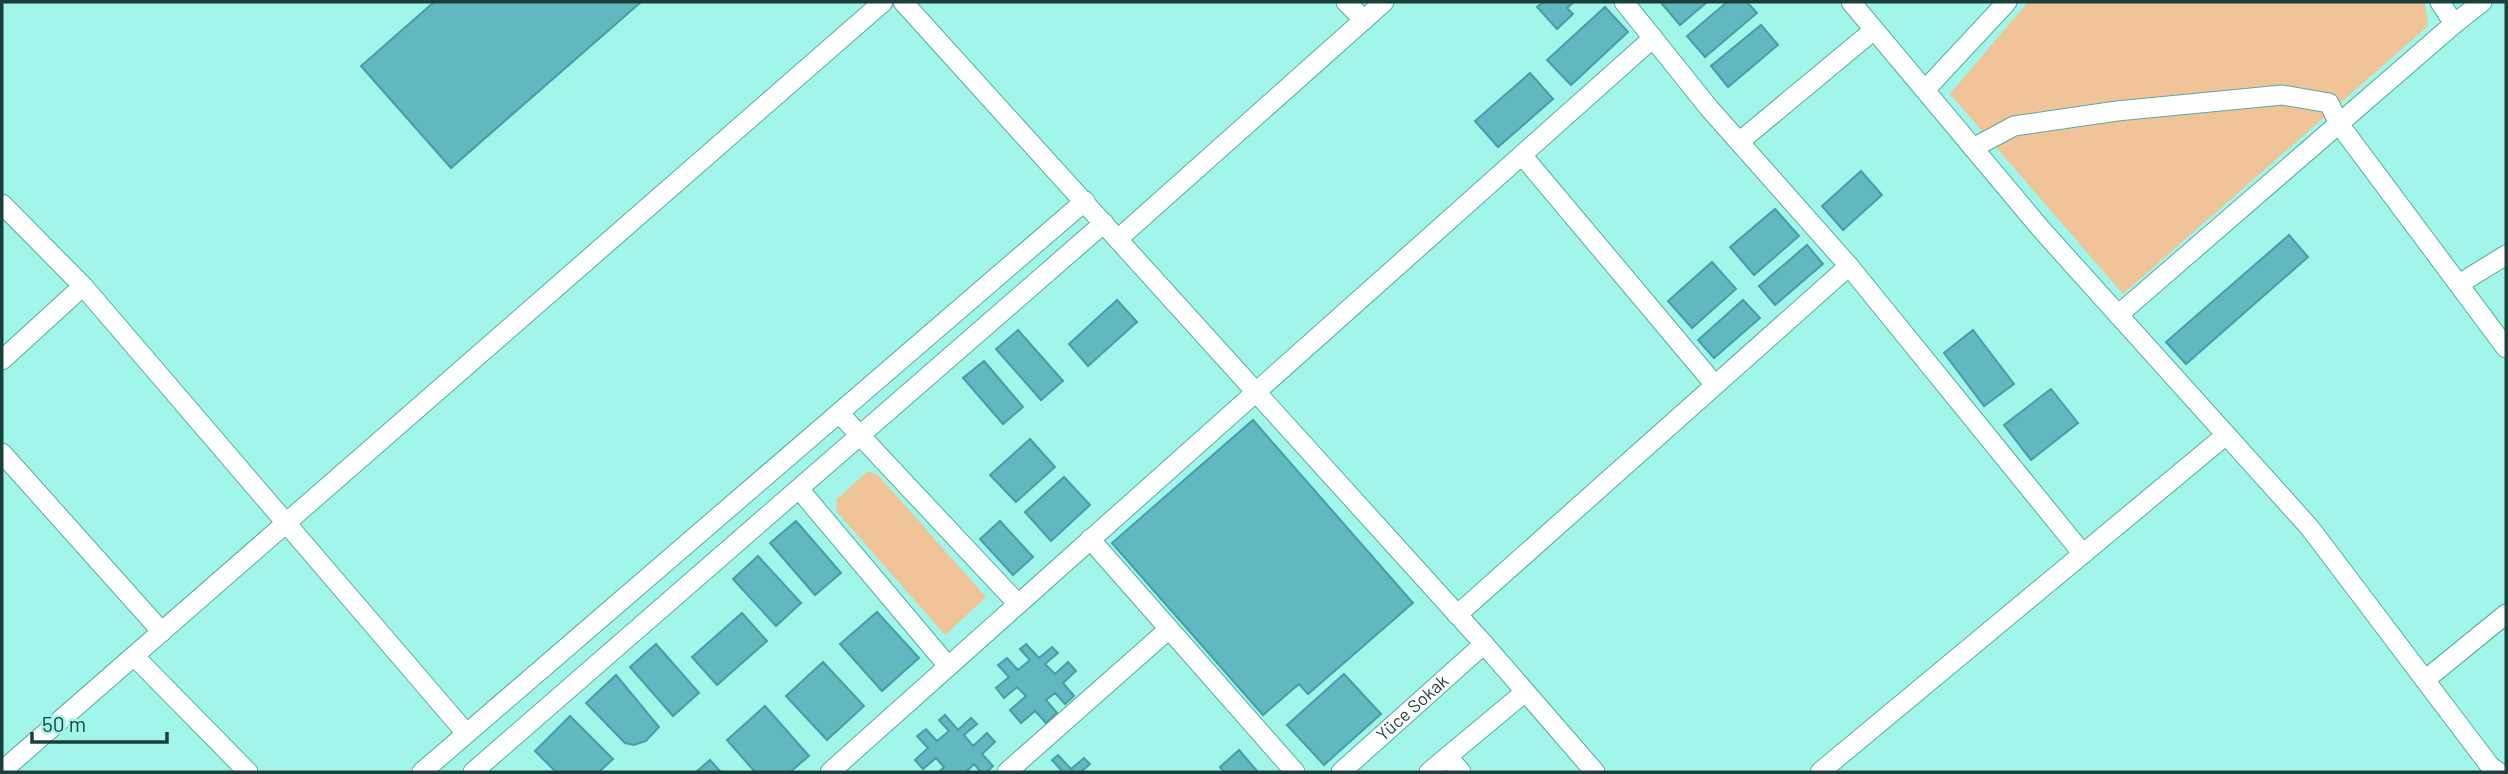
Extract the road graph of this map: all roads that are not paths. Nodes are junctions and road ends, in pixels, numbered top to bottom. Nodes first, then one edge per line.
1 (883, 2) edge
2 (904, 2) edge
3 (1346, 2) edge
4 (1384, 2) edge
5 (1625, 2) edge
6 (1851, 2) edge
7 (2007, 2) edge
8 (2440, 2) edge
9 (2482, 2) edge
10 (1364, 20) junction
11 (2454, 24) junction
12 (1874, 30) junction
13 (1653, 38) junction
14 (1925, 90) junction
15 (2339, 124) junction
16 (1739, 142) junction
17 (1973, 148) junction
18 (1522, 155) junction
19 (1085, 201) junction
20 (2, 204) edge
21 (1104, 223) junction
22 (1118, 239) junction
23 (2506, 255) edge
24 (1849, 266) junction
25 (2459, 284) junction
26 (83, 286) junction
27 (2118, 315) junction
28 (2506, 348) edge
29 (2, 360) edge
30 (1715, 385) junction
31 (1255, 392) junction
32 (840, 414) junction
33 (2226, 435) junction
34 (860, 436) junction
35 (2, 453) edge
36 (799, 489) junction
37 (286, 523) junction
38 (1090, 539) junction
39 (2083, 554) junction
40 (1018, 604) junction
41 (2506, 614) edge
42 (1457, 615) junction
43 (1169, 629) junction
44 (162, 632) junction
45 (1484, 644) junction
46 (134, 656) junction
47 (948, 666) junction
48 (2425, 680) junction
49 (1525, 692) junction
50 (466, 733) junction
51 (1448, 757) junction
52 (2, 771) edge
53 (248, 772) edge
54 (422, 772) edge
55 (473, 772) edge
56 (830, 772) edge
57 (1007, 772) edge
58 (1294, 772) edge
59 (1341, 772) edge
60 (1429, 772) edge
61 (1461, 772) edge
62 (1595, 772) edge
63 (1820, 772) edge
64 (2498, 772) edge

1 - 37 street
2 - 19 street
3 - 10 street
4 - 10 street
5 - 13 street
6 - 12 street
7 - 14 street
8 - 11 street
9 - 11 street
10 - 22 street
11 - 15 street
12 - 14 street
12 - 16 street
13 - 16 street
13 - 18 street
14 - 17 street
15 - 17 street
15 - 25 street
15 - 27 street
16 - 24 street
17 - 27 street
18 - 30 street
18 - 31 street
19 - 21 street
19 - 32 street
20 - 26 street
21 - 22 street
21 - 34 street
22 - 31 street
23 - 25 street
24 - 30 street
24 - 39 street
25 - 28 street
26 - 29 street
26 - 37 street
27 - 33 street
30 - 42 street
31 - 38 street
31 - 42 street
32 - 34 street
32 - 50 street
33 - 39 street
33 - 48 street
34 - 36 street
34 - 40 street
35 - 44 street
36 - 47 street
36 - 55 street
37 - 44 street
37 - 50 street
38 - 40 street
38 - 43 street
39 - 63 street
40 - 47 street
41 - 48 street
42 - 45 street
43 - 57 street
43 - 58 street
44 - 46 street
45 - 49 street
45 - 59 street, Yüce Sokak
46 - 52 street
46 - 53 street
47 - 56 street
48 - 64 street
49 - 51 street
49 - 62 street
50 - 54 street
51 - 60 street
51 - 61 street

